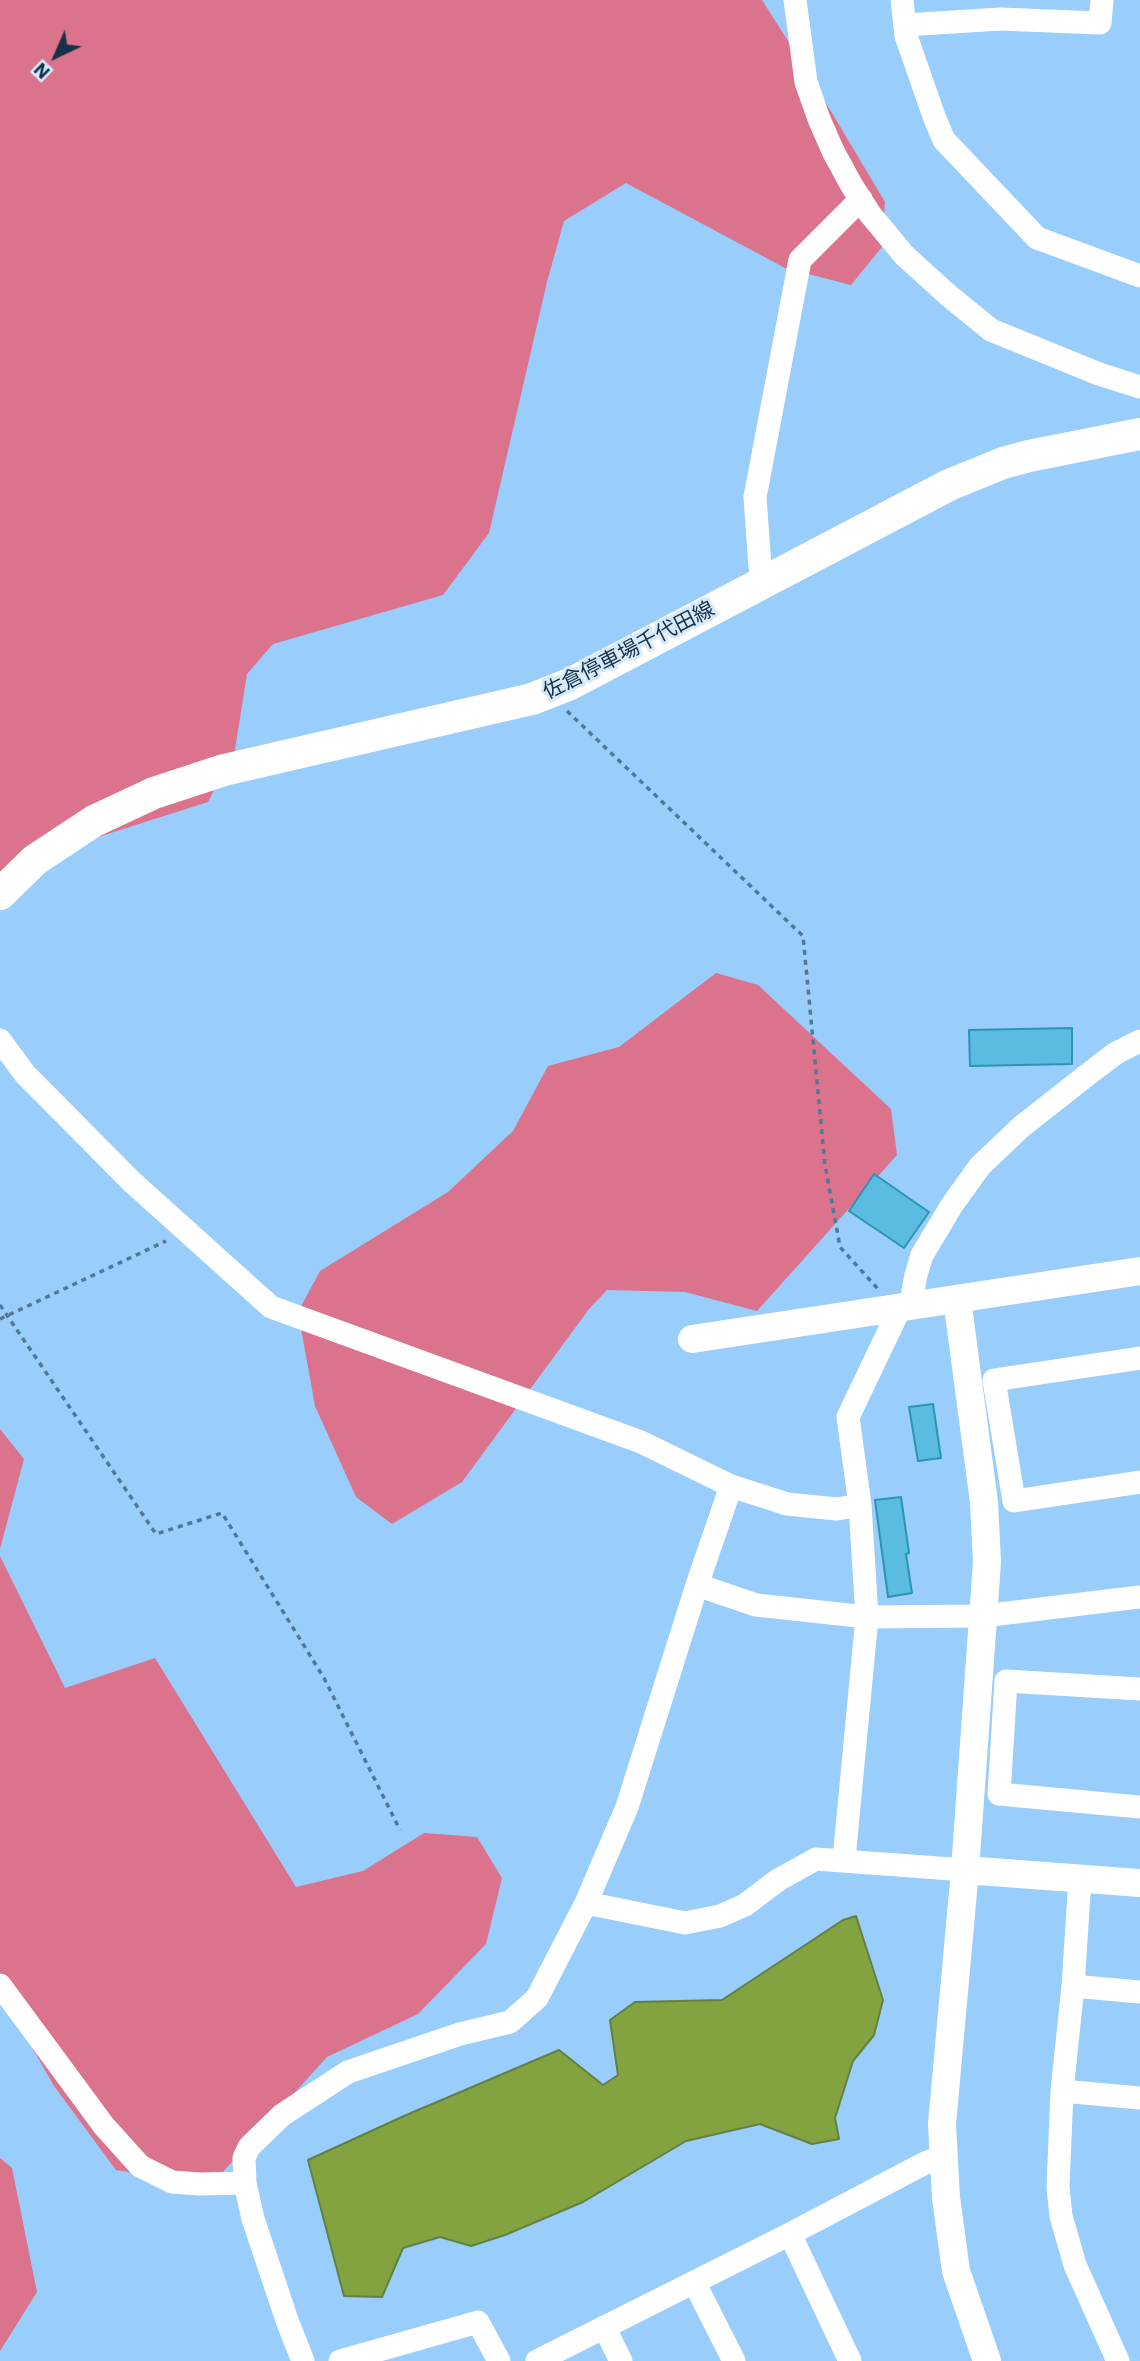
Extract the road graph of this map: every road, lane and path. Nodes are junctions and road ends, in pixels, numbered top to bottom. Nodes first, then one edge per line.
1 (795, 0) edge
2 (902, 0) edge
3 (1102, 0) edge
4 (905, 25) junction
5 (861, 200) junction
6 (1140, 276) edge
7 (1140, 387) edge
8 (1140, 434) edge
9 (765, 582) junction
10 (548, 693) junction
11 (0, 894) edge
12 (0, 1040) edge
13 (1140, 1041) edge
14 (187, 1231) junction
15 (1140, 1271) edge
16 (957, 1299) junction
17 (0, 1305) edge
18 (905, 1308) junction
19 (7, 1316) junction
20 (0, 1319) edge
21 (692, 1339) dead end
22 (1140, 1357) edge
23 (1140, 1482) edge
24 (731, 1486) junction
25 (860, 1505) junction
26 (697, 1585) junction
27 (1140, 1597) edge
28 (983, 1616) junction
29 (867, 1617) junction
30 (1140, 1689) edge
31 (1140, 1807) edge
32 (400, 1830) dead end
33 (844, 1860) junction
34 (965, 1870) junction
35 (1080, 1880) junction
36 (1140, 1883) edge
37 (586, 1903) junction
38 (0, 1984) edge
39 (1073, 1986) junction
40 (1140, 1992) edge
41 (1062, 2091) junction
42 (1140, 2098) edge
43 (944, 2155) junction
44 (245, 2183) junction
45 (790, 2234) junction
46 (694, 2282) junction
47 (604, 2327) junction
48 (306, 2360) edge
49 (340, 2361) edge
50 (499, 2361) edge
51 (537, 2361) edge
52 (621, 2361) edge
53 (734, 2361) edge
54 (850, 2361) edge
55 (987, 2361) edge
56 (1118, 2361) edge

1 - 5 street
2 - 4 street
3 - 4 street
4 - 6 street
5 - 7 street
5 - 9 street
8 - 9 main road, 佐倉停車場千代田線
9 - 10 main road, 佐倉停車場千代田線
10 - 11 main road, 佐倉停車場千代田線
10 - 18 path
12 - 14 street
13 - 18 street
14 - 19 path
14 - 24 street
15 - 16 street
16 - 18 street
16 - 28 street
17 - 19 path
18 - 21 street
18 - 25 street
19 - 20 path
19 - 32 path
22 - 23 street
24 - 25 street
24 - 26 street
25 - 29 street
26 - 29 street
26 - 37 street
27 - 28 street
28 - 29 street
28 - 34 street
29 - 33 street
30 - 31 street
33 - 34 street
33 - 37 street
34 - 35 street
34 - 43 street
35 - 36 street
35 - 39 street
37 - 44 street
38 - 44 street
39 - 40 street
39 - 41 street
41 - 42 street
41 - 56 street
43 - 45 street
43 - 55 street
44 - 48 street
45 - 46 street
45 - 54 street
46 - 47 street
46 - 53 street
47 - 51 street
47 - 52 street
49 - 50 street

